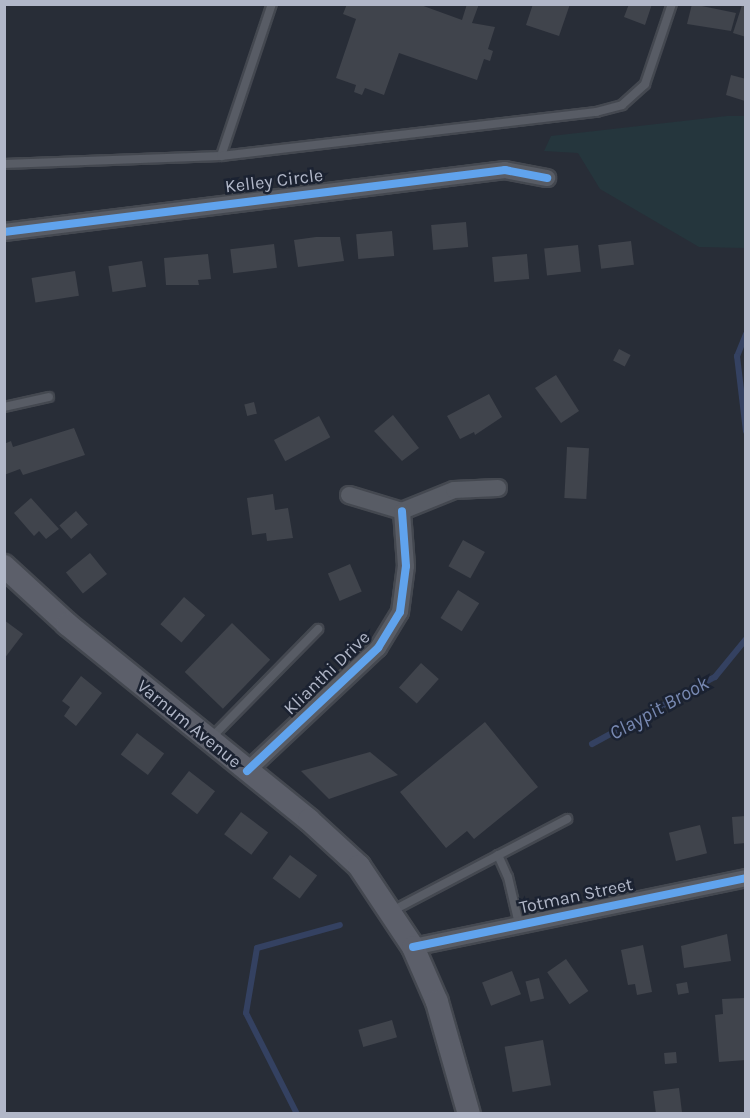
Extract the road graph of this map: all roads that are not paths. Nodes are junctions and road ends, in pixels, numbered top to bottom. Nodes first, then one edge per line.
1 (272, 4) edge
2 (672, 4) edge
3 (221, 156) junction
4 (4, 164) edge
5 (547, 178) dead end
6 (4, 232) edge
7 (49, 397) dead end
8 (4, 407) edge
9 (498, 488) dead end
10 (349, 495) dead end
11 (402, 511) junction
12 (4, 566) edge
13 (318, 629) dead end
14 (209, 740) junction
15 (247, 771) junction
16 (567, 819) dead end
17 (498, 855) junction
18 (746, 878) edge
19 (392, 911) junction
20 (519, 924) junction
21 (413, 947) junction
22 (469, 1113) edge

1 - 3 lane
2 - 3 lane
3 - 4 lane
5 - 6 street, Kelley Circle
7 - 8 lane
9 - 11 street
10 - 11 street
11 - 15 street, Klianthi Drive
12 - 14 main road, Varnum Avenue
13 - 14 lane
14 - 15 main road, Varnum Avenue
15 - 19 main road, Varnum Avenue
16 - 17 lane
17 - 19 lane
17 - 20 lane
18 - 20 street, Totman Street
19 - 21 main road, Varnum Avenue
20 - 21 street, Totman Street
21 - 22 main road, Varnum Avenue

